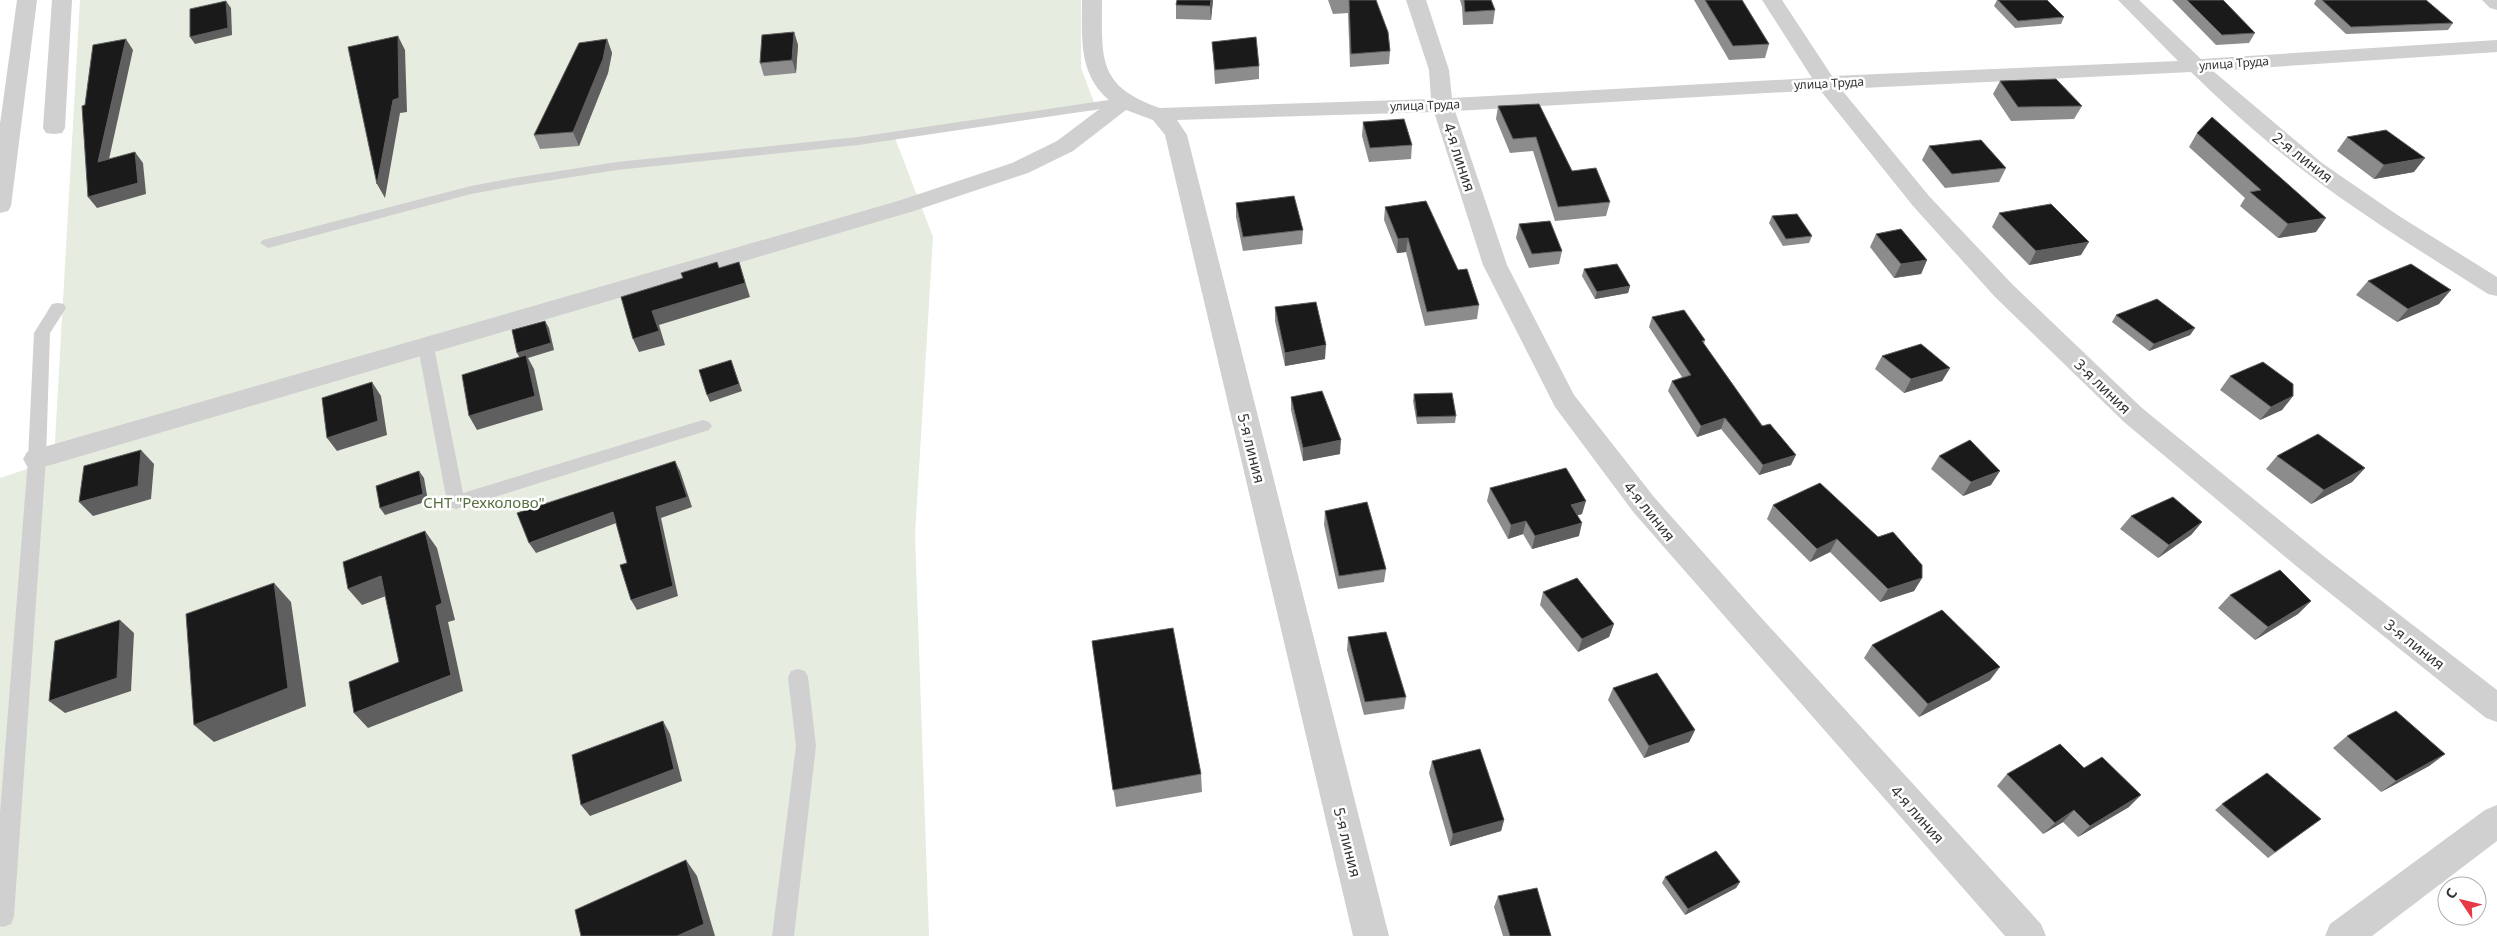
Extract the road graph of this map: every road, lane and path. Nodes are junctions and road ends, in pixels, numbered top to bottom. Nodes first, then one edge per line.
1 (27, 0) edge
2 (62, 0) edge
3 (1092, 0) edge
4 (1416, 0) edge
5 (1772, 0) edge
6 (2128, 0) edge
7 (2492, 0) edge
8 (2497, 4) edge
9 (2497, 46) edge
10 (10, 66) edge
11 (2193, 66) junction
12 (1826, 83) junction
13 (1122, 102) junction
14 (1442, 104) junction
15 (1161, 114) junction
16 (54, 128) dead end
17 (0, 206) edge
18 (268, 243) dead end
19 (2497, 288) edge
20 (58, 308) dead end
21 (426, 347) junction
22 (703, 426) dead end
23 (37, 459) junction
24 (798, 677) dead end
25 (2497, 708) edge
26 (2497, 821) edge
27 (3, 916) dead end
28 (783, 936) edge
29 (1371, 936) edge
30 (2028, 936) edge
31 (2343, 936) edge

1 - 10 street
2 - 16 street
3 - 13 street
4 - 14 street, 4-я линия
5 - 12 street, 3-я линия
6 - 11 street, 2-я линия
7 - 8 street
9 - 11 street, улица Труда
10 - 17 street
11 - 12 street, улица Труда
11 - 19 street, 2-я линия
12 - 14 street, улица Труда
12 - 25 street, 3-я линия
13 - 15 street
13 - 18 lane
13 - 21 street
14 - 15 street, улица Труда
14 - 30 street, 4-я линия
15 - 29 street, 5-я линия
20 - 23 lane
21 - 22 lane
21 - 23 street
23 - 27 lane
24 - 28 lane
26 - 31 street

